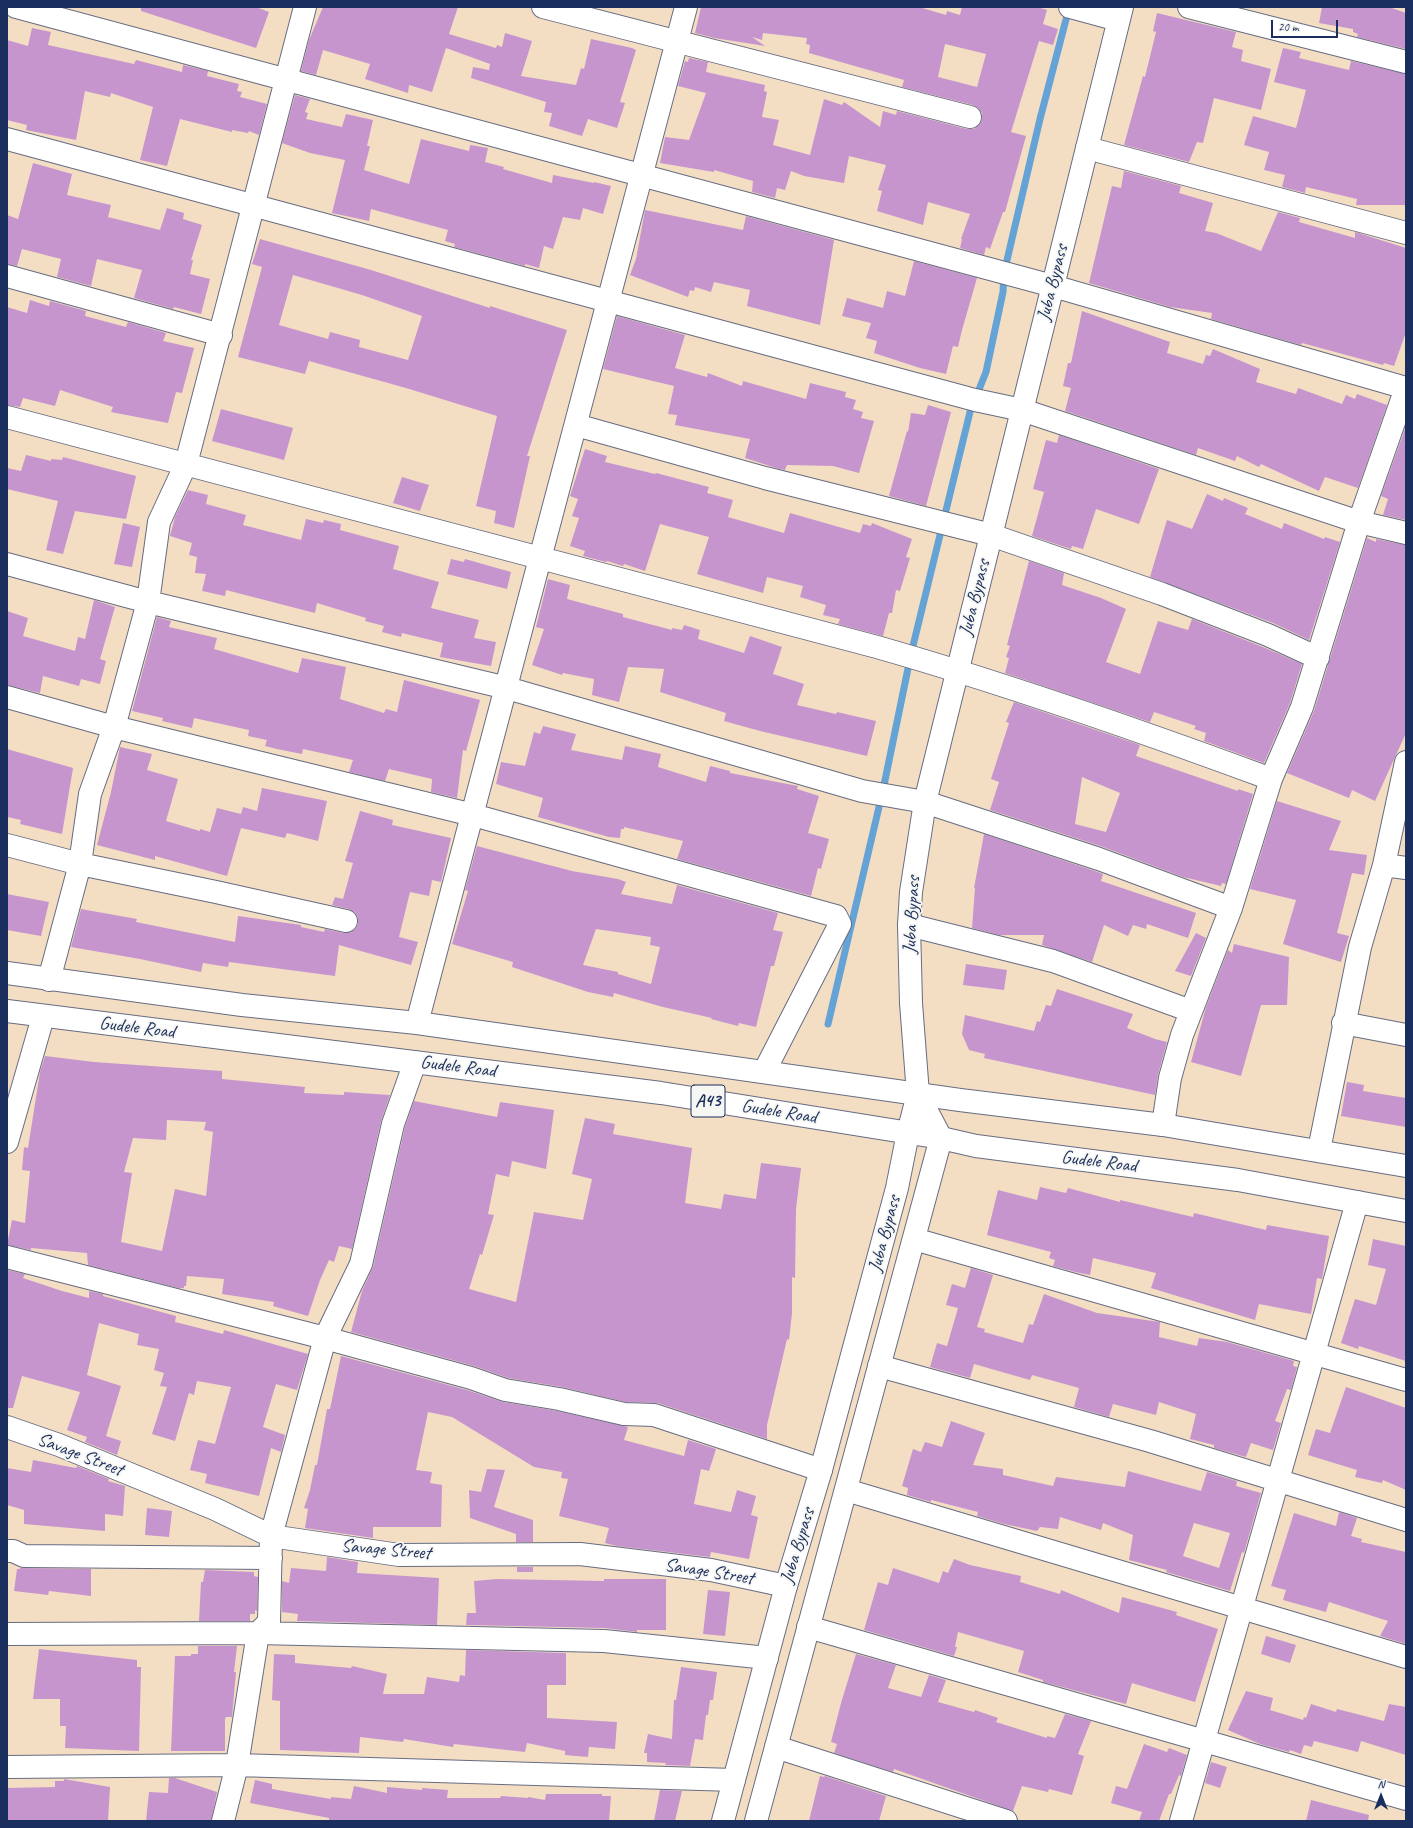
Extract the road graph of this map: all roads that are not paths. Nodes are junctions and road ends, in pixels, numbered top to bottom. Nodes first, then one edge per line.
1 (16, 7) edge
2 (306, 7) edge
3 (543, 7) edge
4 (686, 7) edge
5 (1070, 7) edge
6 (1189, 7) edge
7 (1120, 14) edge
8 (677, 41) junction
9 (1406, 62) edge
10 (286, 79) junction
11 (970, 117) dead end
12 (7, 139) edge
13 (1087, 148) junction
14 (642, 175) junction
15 (255, 205) junction
16 (1406, 233) edge
17 (7, 276) edge
18 (1053, 286) junction
19 (608, 301) junction
20 (221, 335) junction
21 (1022, 410) junction
22 (7, 417) edge
23 (576, 425) junction
24 (186, 464) junction
25 (1359, 522) junction
26 (1406, 533) edge
27 (991, 535) junction
28 (541, 560) junction
29 (7, 564) edge
30 (148, 602) junction
31 (1318, 658) junction
32 (957, 670) junction
33 (507, 688) junction
34 (7, 697) edge
35 (114, 726) junction
36 (1406, 762) edge
37 (1271, 780) junction
38 (925, 802) junction
39 (474, 815) junction
40 (7, 845) edge
41 (80, 864) junction
42 (1384, 865) junction
43 (1406, 868) edge
44 (1231, 908) junction
45 (346, 922) dead end
46 (909, 925) junction
47 (7, 973) edge
48 (49, 980) junction
49 (7, 1011) edge
50 (1191, 1011) junction
51 (44, 1017) junction
52 (1343, 1022) junction
53 (417, 1023) junction
54 (1406, 1034) edge
55 (415, 1062) junction
56 (764, 1072) junction
57 (918, 1094) junction
58 (1163, 1125) junction
59 (908, 1133) junction
60 (941, 1138) junction
61 (7, 1142) edge
62 (1318, 1150) junction
63 (1406, 1166) edge
64 (1357, 1202) junction
65 (1406, 1211) edge
66 (914, 1239) junction
67 (7, 1257) edge
68 (325, 1338) junction
69 (1314, 1354) junction
70 (879, 1366) junction
71 (1406, 1380) edge
72 (7, 1427) edge
73 (821, 1470) junction
74 (1278, 1480) junction
75 (846, 1490) junction
76 (1406, 1520) edge
77 (271, 1536) junction
78 (7, 1551) edge
79 (271, 1558) junction
80 (786, 1586) junction
81 (1242, 1607) junction
82 (808, 1627) junction
83 (258, 1633) junction
84 (7, 1634) edge
85 (1406, 1657) edge
86 (767, 1658) junction
87 (1204, 1741) junction
88 (776, 1747) junction
89 (237, 1765) junction
90 (7, 1767) edge
91 (734, 1780) junction
92 (1406, 1799) edge
93 (224, 1821) edge
94 (723, 1821) edge
95 (756, 1821) edge
96 (1006, 1821) edge
97 (1181, 1821) edge

1 - 10 main road
2 - 10 main road
3 - 8 main road
4 - 8 main road
5 - 7 main road
6 - 9 main road
7 - 13 main road, Juba Bypass
8 - 11 main road
8 - 14 main road
10 - 14 main road
10 - 15 main road
12 - 15 main road
13 - 16 main road
13 - 18 main road, Juba Bypass
14 - 18 main road
14 - 19 main road
15 - 19 main road
15 - 20 main road
17 - 20 main road
18 - 21 main road, Juba Bypass
18 - 25 main road
19 - 21 main road
19 - 23 main road
20 - 24 main road
21 - 25 main road
21 - 27 main road, Juba Bypass
22 - 24 main road
23 - 27 main road
23 - 28 main road
24 - 28 main road
24 - 30 main road
25 - 26 main road
25 - 31 main road
27 - 31 main road
27 - 32 main road, Juba Bypass
28 - 32 main road
28 - 33 main road
29 - 30 main road
30 - 33 main road
30 - 35 main road
31 - 37 main road
32 - 37 main road
32 - 38 main road, Juba Bypass
33 - 38 main road
33 - 39 main road
34 - 35 main road
35 - 39 main road
35 - 41 main road
36 - 42 main road
37 - 44 main road
38 - 44 main road
38 - 46 main road, Juba Bypass
39 - 53 main road
39 - 56 main road
40 - 41 main road
41 - 45 main road
41 - 48 main road
42 - 43 main road
42 - 52 main road
44 - 50 main road
46 - 50 main road
46 - 57 main road, Juba Bypass
47 - 48 main road, Gudele Road / A43
48 - 53 main road, Gudele Road / A43
49 - 51 main road, Gudele Road / A43
50 - 58 main road
51 - 55 main road, Gudele Road / A43
51 - 61 main road
52 - 54 main road
52 - 62 main road
53 - 56 main road, Gudele Road / A43
55 - 59 main road, Gudele Road / A43
55 - 68 main road
56 - 57 main road, Gudele Road / A43
57 - 58 main road, Gudele Road / A43
57 - 59 main road, Juba Bypass
57 - 60 main road
58 - 62 main road, Gudele Road / A43
59 - 60 main road, Gudele Road / A43
59 - 73 main road, Juba Bypass
60 - 64 main road, Gudele Road / A43
60 - 66 main road, Juba Bypass
62 - 63 main road, Gudele Road / A43
64 - 65 main road, Gudele Road / A43
64 - 69 main road
66 - 69 main road
66 - 70 main road, Juba Bypass
67 - 68 main road
68 - 73 main road
68 - 77 main road
69 - 71 main road
69 - 74 main road
70 - 74 main road
70 - 75 main road, Juba Bypass
72 - 77 main road, Savage Street
73 - 80 main road, Juba Bypass
74 - 76 main road
74 - 81 main road
75 - 81 main road
75 - 82 main road, Juba Bypass
77 - 79 main road
77 - 80 main road, Savage Street
78 - 79 main road
79 - 83 main road
80 - 86 main road, Juba Bypass
81 - 85 main road
81 - 87 main road
82 - 87 main road
82 - 88 main road, Juba Bypass
83 - 84 main road
83 - 86 main road
83 - 89 main road
86 - 91 main road, Juba Bypass
87 - 92 main road
87 - 97 main road
88 - 95 main road, Juba Bypass
88 - 96 main road
89 - 90 main road
89 - 91 main road
89 - 93 main road
91 - 94 main road, Juba Bypass

